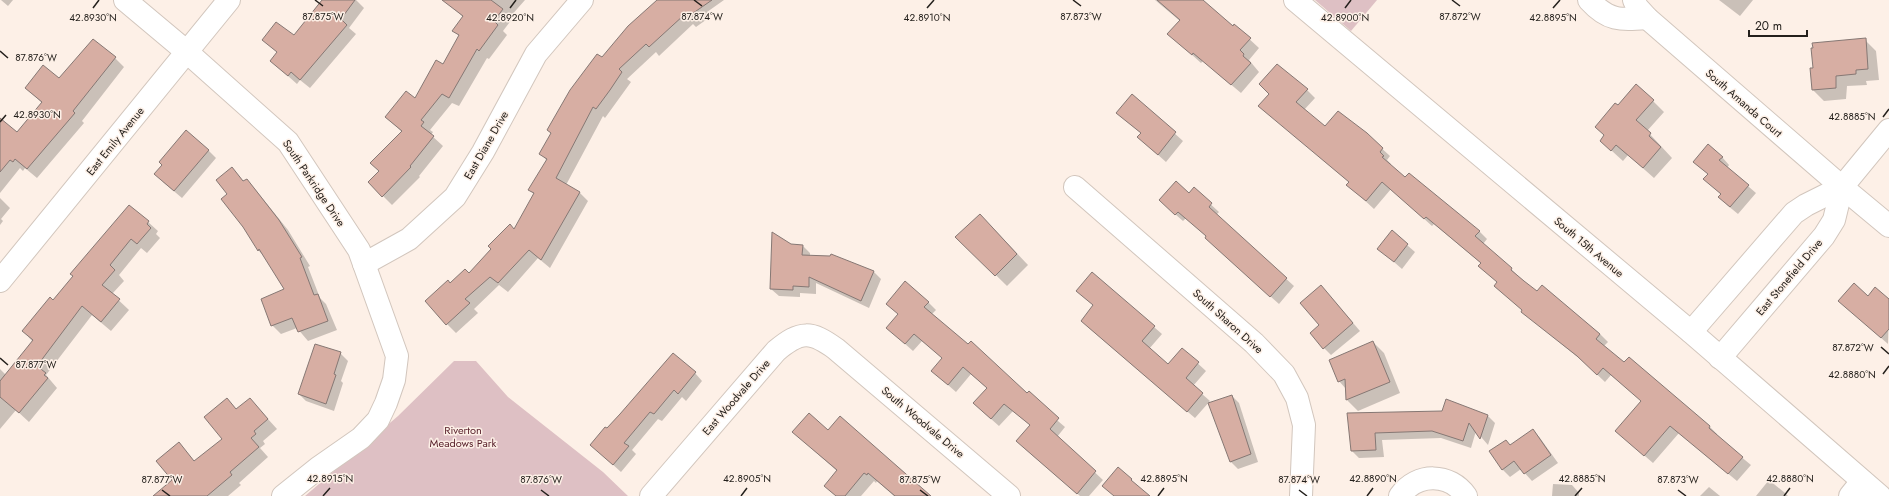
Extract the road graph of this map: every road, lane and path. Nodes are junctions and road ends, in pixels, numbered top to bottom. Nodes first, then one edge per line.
1 (125, 0) edge
2 (229, 0) edge
3 (582, 0) edge
4 (1295, 0) edge
5 (1589, 0) edge
6 (1634, 0) edge
7 (1647, 18) junction
8 (187, 52) junction
9 (1889, 130) edge
10 (1075, 187) dead end
11 (1842, 187) junction
12 (1889, 226) edge
13 (364, 264) junction
14 (0, 281) edge
15 (1691, 332) junction
16 (836, 349) joint
17 (1720, 358) junction
18 (1856, 489) edge
19 (283, 496) edge
20 (651, 496) edge
21 (1009, 496) edge
22 (1301, 496) edge
23 (1400, 496) edge
24 (1466, 496) edge
25 (1880, 496) edge

1 - 8 street, South Parkridge Drive
2 - 8 street, East Emily Avenue
3 - 13 street, East Diane Drive
4 - 15 street, South 15th Avenue
5 - 7 street
6 - 7 street, South Amanda Court
7 - 11 street, South Amanda Court
8 - 13 street, South Parkridge Drive
8 - 14 street, East Emily Avenue
9 - 11 street, East Stonefield Drive
10 - 22 street, South Sharon Drive
11 - 12 street, South Amanda Court
11 - 15 street, East Stonefield Drive
11 - 17 street, East Stonefield Drive
13 - 19 street, South Parkridge Drive
15 - 17 street, South 15th Avenue
16 - 20 street, East Woodvale Drive
16 - 21 street, South Woodvale Drive
17 - 18 street, South 15th Avenue
18 - 25 street, South 15th Avenue
23 - 24 street

